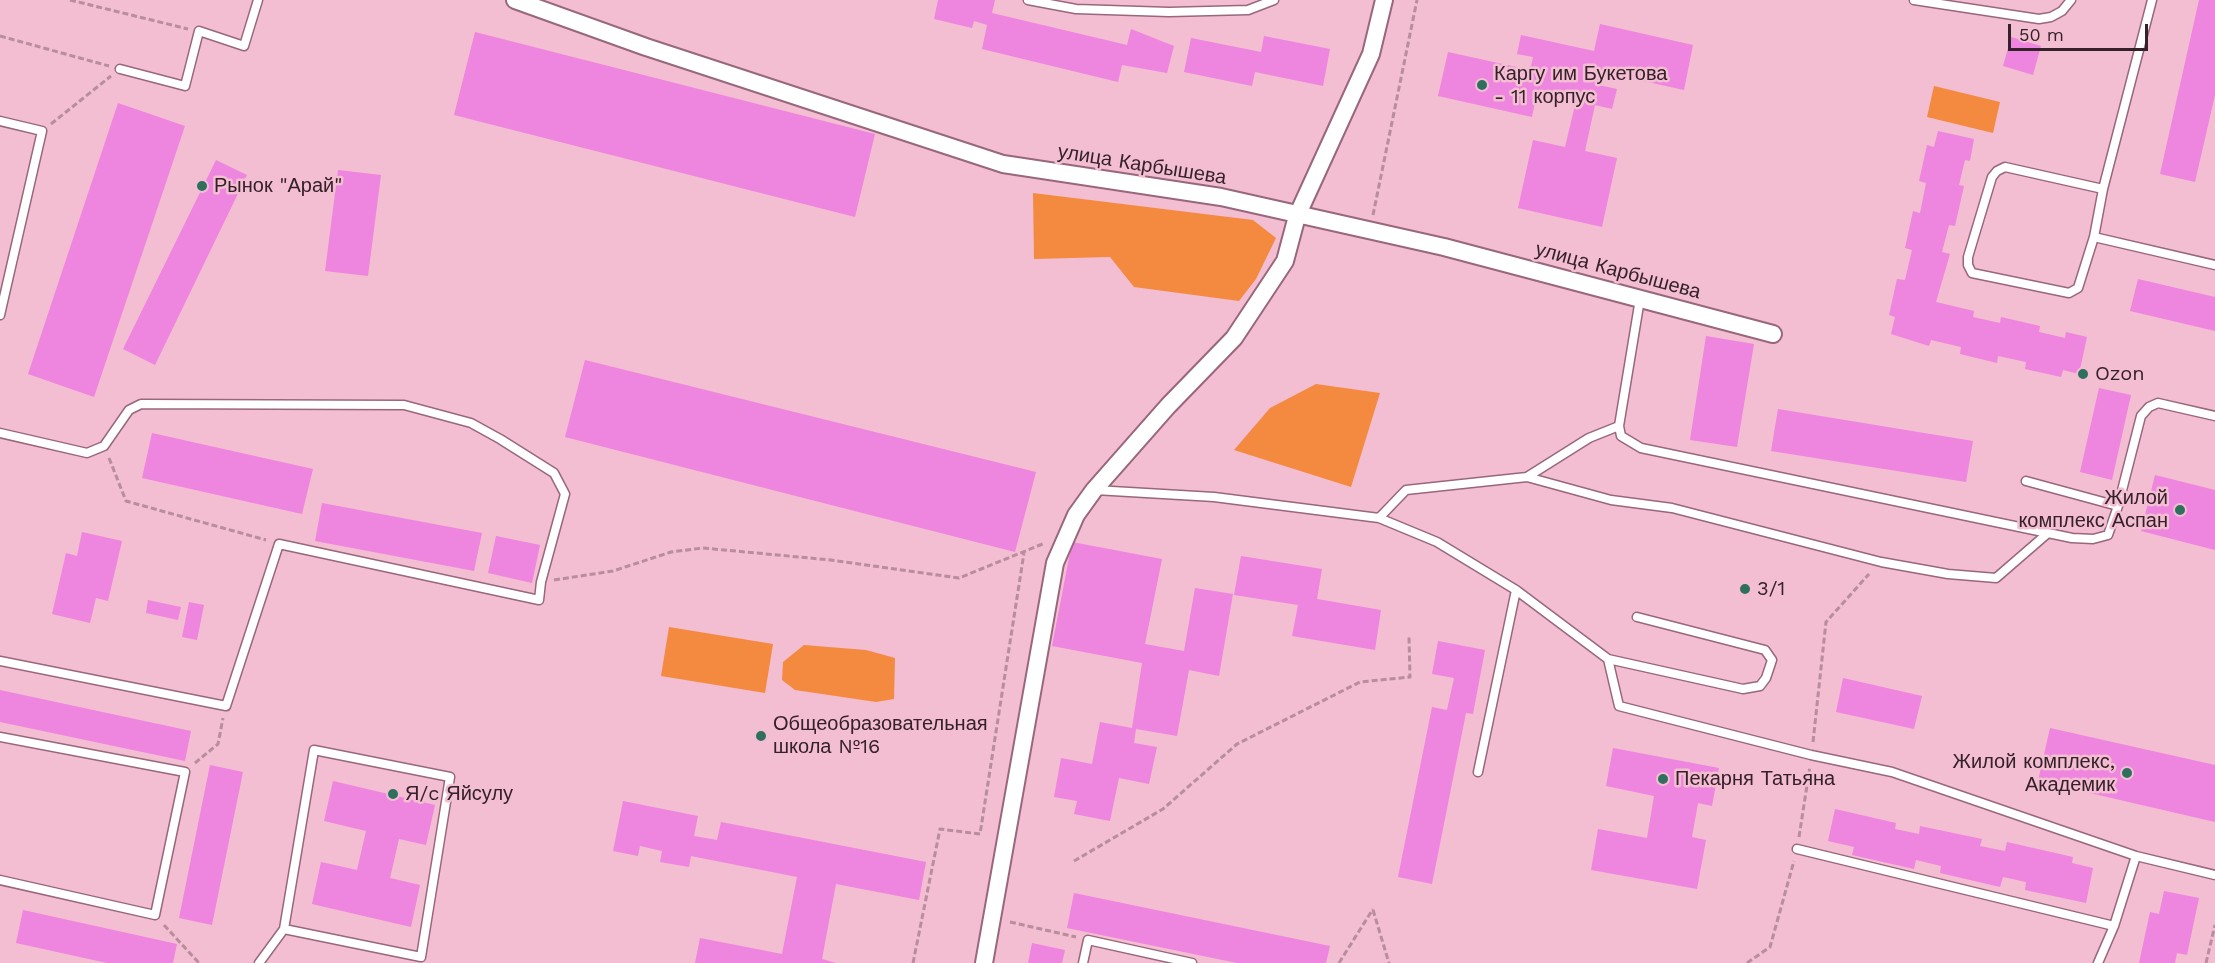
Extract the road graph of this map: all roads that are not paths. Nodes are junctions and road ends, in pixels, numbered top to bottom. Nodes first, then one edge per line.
1 (258, 0) edge
2 (515, 0) edge
3 (1028, 0) edge
4 (1274, 0) edge
5 (1384, 0) edge
6 (1914, 0) edge
7 (2071, 0) edge
8 (2152, 0) edge
9 (120, 69) road end
10 (0, 121) edge
11 (2103, 189) junction
12 (1297, 216) junction
13 (2094, 237) junction
14 (2215, 266) edge
15 (1640, 298) junction
16 (0, 315) edge
17 (1773, 334) dead end
18 (2215, 416) edge
19 (1619, 426) junction
20 (0, 433) edge
21 (1527, 477) junction
22 (2026, 481) dead end
23 (1094, 490) junction
24 (2118, 506) junction
25 (1379, 518) junction
26 (2048, 533) junction
27 (1516, 590) junction
28 (1637, 617) dead end
29 (1608, 659) junction
30 (0, 661) edge
31 (0, 737) edge
32 (1478, 772) dead end
33 (1797, 849) road end
34 (2136, 855) junction
35 (2215, 875) edge
36 (0, 880) edge
37 (2114, 926) junction
38 (284, 929) junction
39 (259, 963) edge
40 (984, 963) edge
41 (1083, 963) edge
42 (1192, 963) edge
43 (2098, 963) edge

1 - 9 lane
2 - 12 street, улица Карбышева
3 - 4 lane
5 - 12 street
6 - 7 lane
8 - 11 lane
10 - 16 lane
11 - 13 lane
11 - 13 lane
12 - 15 street, улица Карбышева
12 - 23 street
13 - 14 lane
15 - 17 street, улица Карбышева
15 - 19 lane
18 - 24 lane
19 - 21 lane
19 - 26 lane
20 - 30 lane
21 - 25 lane
21 - 26 lane
22 - 24 lane
23 - 25 lane
23 - 40 street
24 - 26 lane
25 - 27 lane
27 - 29 lane
27 - 32 lane
28 - 29 lane
29 - 34 lane
31 - 36 lane
33 - 37 lane
34 - 35 lane
34 - 37 lane
37 - 43 lane
38 - 38 lane
38 - 39 lane
41 - 42 lane

